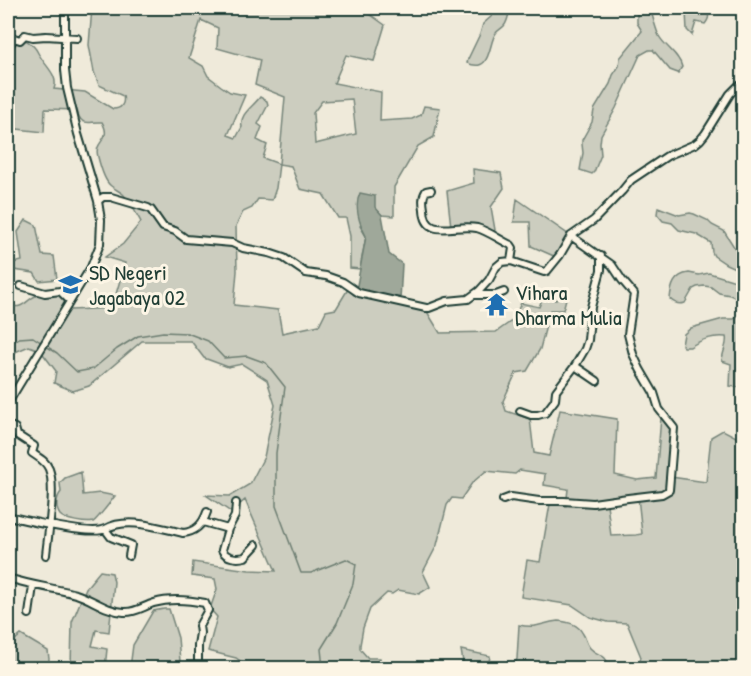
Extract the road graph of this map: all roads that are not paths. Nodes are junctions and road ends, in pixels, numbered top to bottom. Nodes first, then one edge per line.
1 (65, 8) edge
2 (65, 38) junction
3 (77, 38) dead end
4 (8, 48) edge
5 (744, 86) edge
6 (431, 190) dead end
7 (98, 201) junction
8 (571, 236) junction
9 (602, 256) junction
10 (511, 261) junction
11 (21, 286) dead end
12 (504, 292) dead end
13 (475, 294) junction
14 (70, 301) junction
15 (575, 366) junction
16 (597, 381) dead end
17 (8, 401) edge
18 (520, 411) dead end
19 (8, 425) edge
20 (503, 500) dead end
21 (236, 503) dead end
22 (207, 512) dead end
23 (8, 516) edge
24 (203, 522) junction
25 (50, 524) junction
26 (105, 529) junction
27 (228, 529) junction
28 (256, 545) dead end
29 (46, 555) dead end
30 (129, 556) dead end
31 (8, 578) edge
32 (33, 586) junction
33 (29, 614) dead end
34 (198, 669) edge

1 - 2 street
2 - 3 street
2 - 4 street
2 - 7 street
5 - 8 street
6 - 10 street
7 - 13 street
7 - 14 street
8 - 9 street
8 - 10 street
9 - 15 street
9 - 20 street
10 - 13 street
11 - 14 street
12 - 13 street
14 - 17 street
15 - 16 street
15 - 18 street
19 - 25 street
21 - 27 street
22 - 24 street
23 - 25 street
24 - 26 street
24 - 27 street
25 - 26 street
25 - 29 street
26 - 30 street
27 - 28 street
31 - 32 street
32 - 33 street
32 - 34 street

